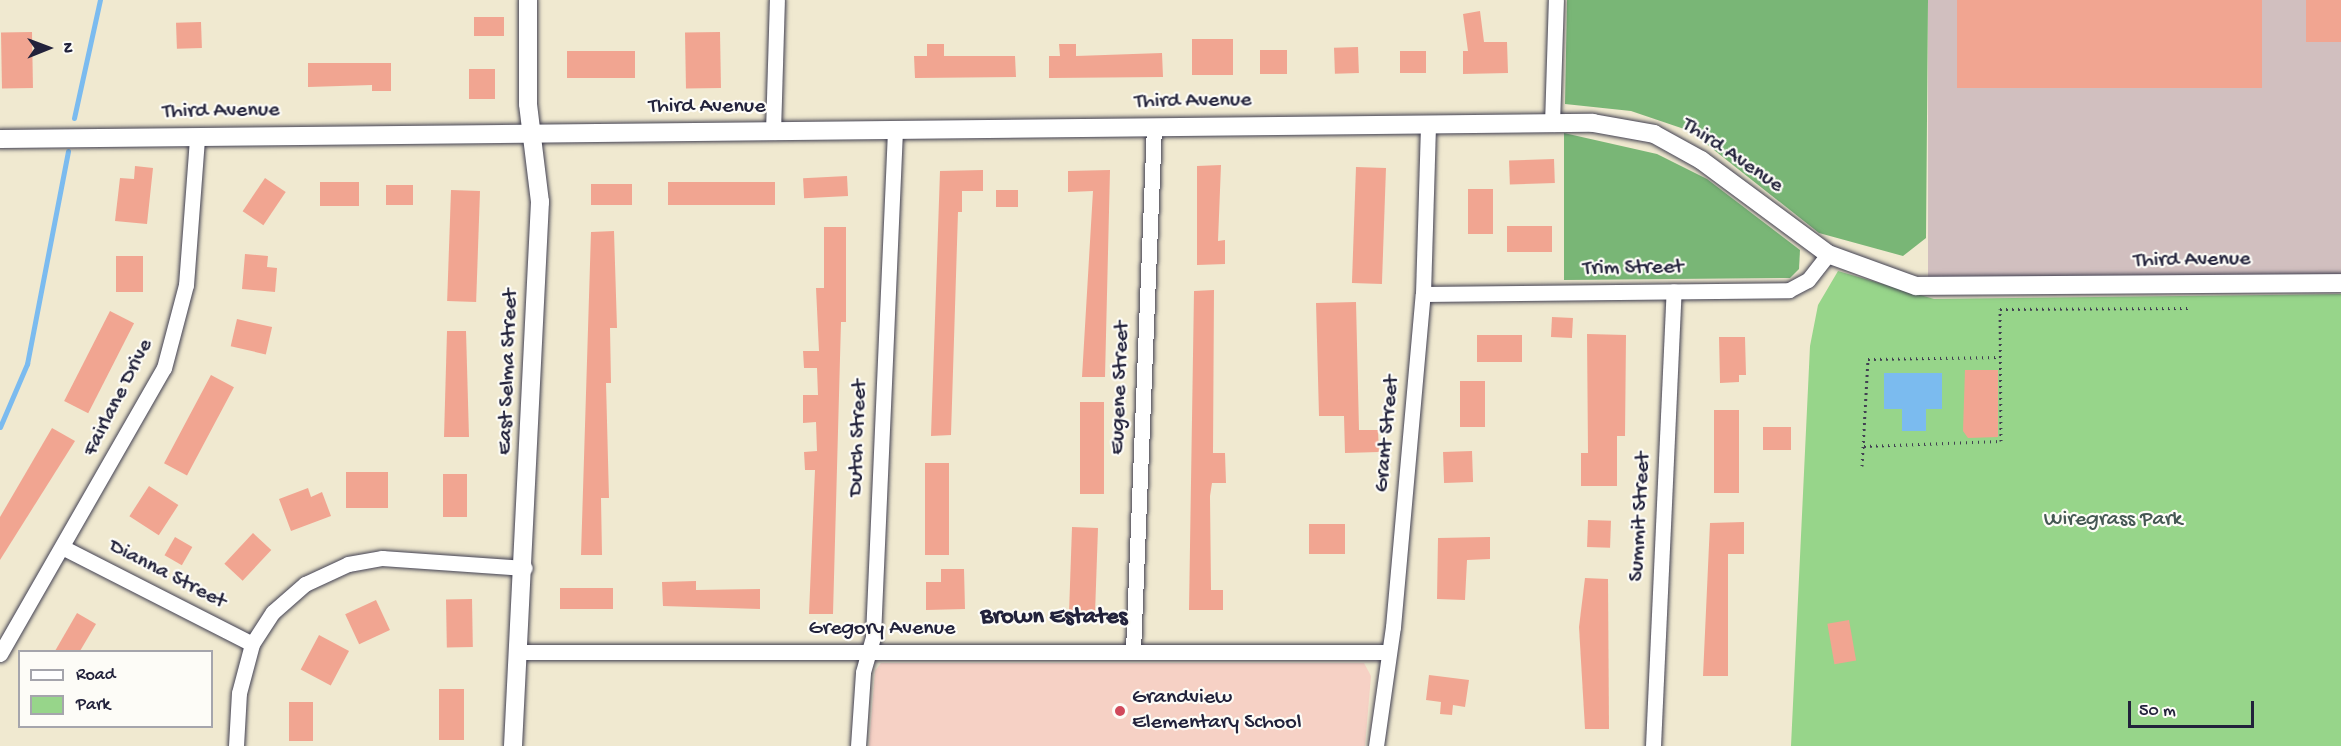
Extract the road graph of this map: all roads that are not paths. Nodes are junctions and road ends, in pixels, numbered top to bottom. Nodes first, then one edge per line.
1 (528, 0) edge
2 (777, 0) edge
3 (1556, 0) edge
4 (1428, 124) junction
5 (1552, 124) junction
6 (1154, 127) junction
7 (895, 130) junction
8 (773, 132) junction
9 (531, 133) junction
10 (197, 137) junction
11 (0, 139) edge
12 (1828, 254) junction
13 (2341, 283) edge
14 (1674, 291) junction
15 (1423, 294) junction
16 (62, 547) junction
17 (525, 568) junction
18 (252, 644) junction
19 (1133, 651) junction
20 (521, 652) junction
21 (869, 652) junction
22 (1388, 652) junction
23 (0, 654) edge
24 (236, 746) edge
25 (513, 746) edge
26 (858, 746) edge
27 (1376, 746) edge
28 (1653, 746) edge

1 - 9 street, East Selma Street
2 - 8 street
3 - 5 street
4 - 5 street, Third Avenue
4 - 6 street, Third Avenue
4 - 15 street, Grant Street
5 - 12 street, Third Avenue
6 - 7 street, Third Avenue
6 - 19 street, Eugene Street
7 - 8 street, Third Avenue
7 - 21 street, Dutch Street
8 - 9 street, Third Avenue
9 - 10 street, Third Avenue
9 - 17 street, East Selma Street
10 - 11 street, Third Avenue
10 - 16 street, Fairlane Drive
12 - 13 street, Third Avenue
12 - 14 street, Trim Street
14 - 15 street, Trim Street
14 - 28 street, Summit Street
15 - 22 street, Grant Street
16 - 18 street, Dianna Street
16 - 23 street, Fairlane Drive
17 - 18 street
17 - 20 street, East Selma Street
18 - 24 street
19 - 21 street, Gregory Avenue
19 - 22 street, Gregory Avenue
20 - 21 street, Gregory Avenue
20 - 25 street, East Selma Street
21 - 26 street, Dutch Street
22 - 27 street, Grant Street

